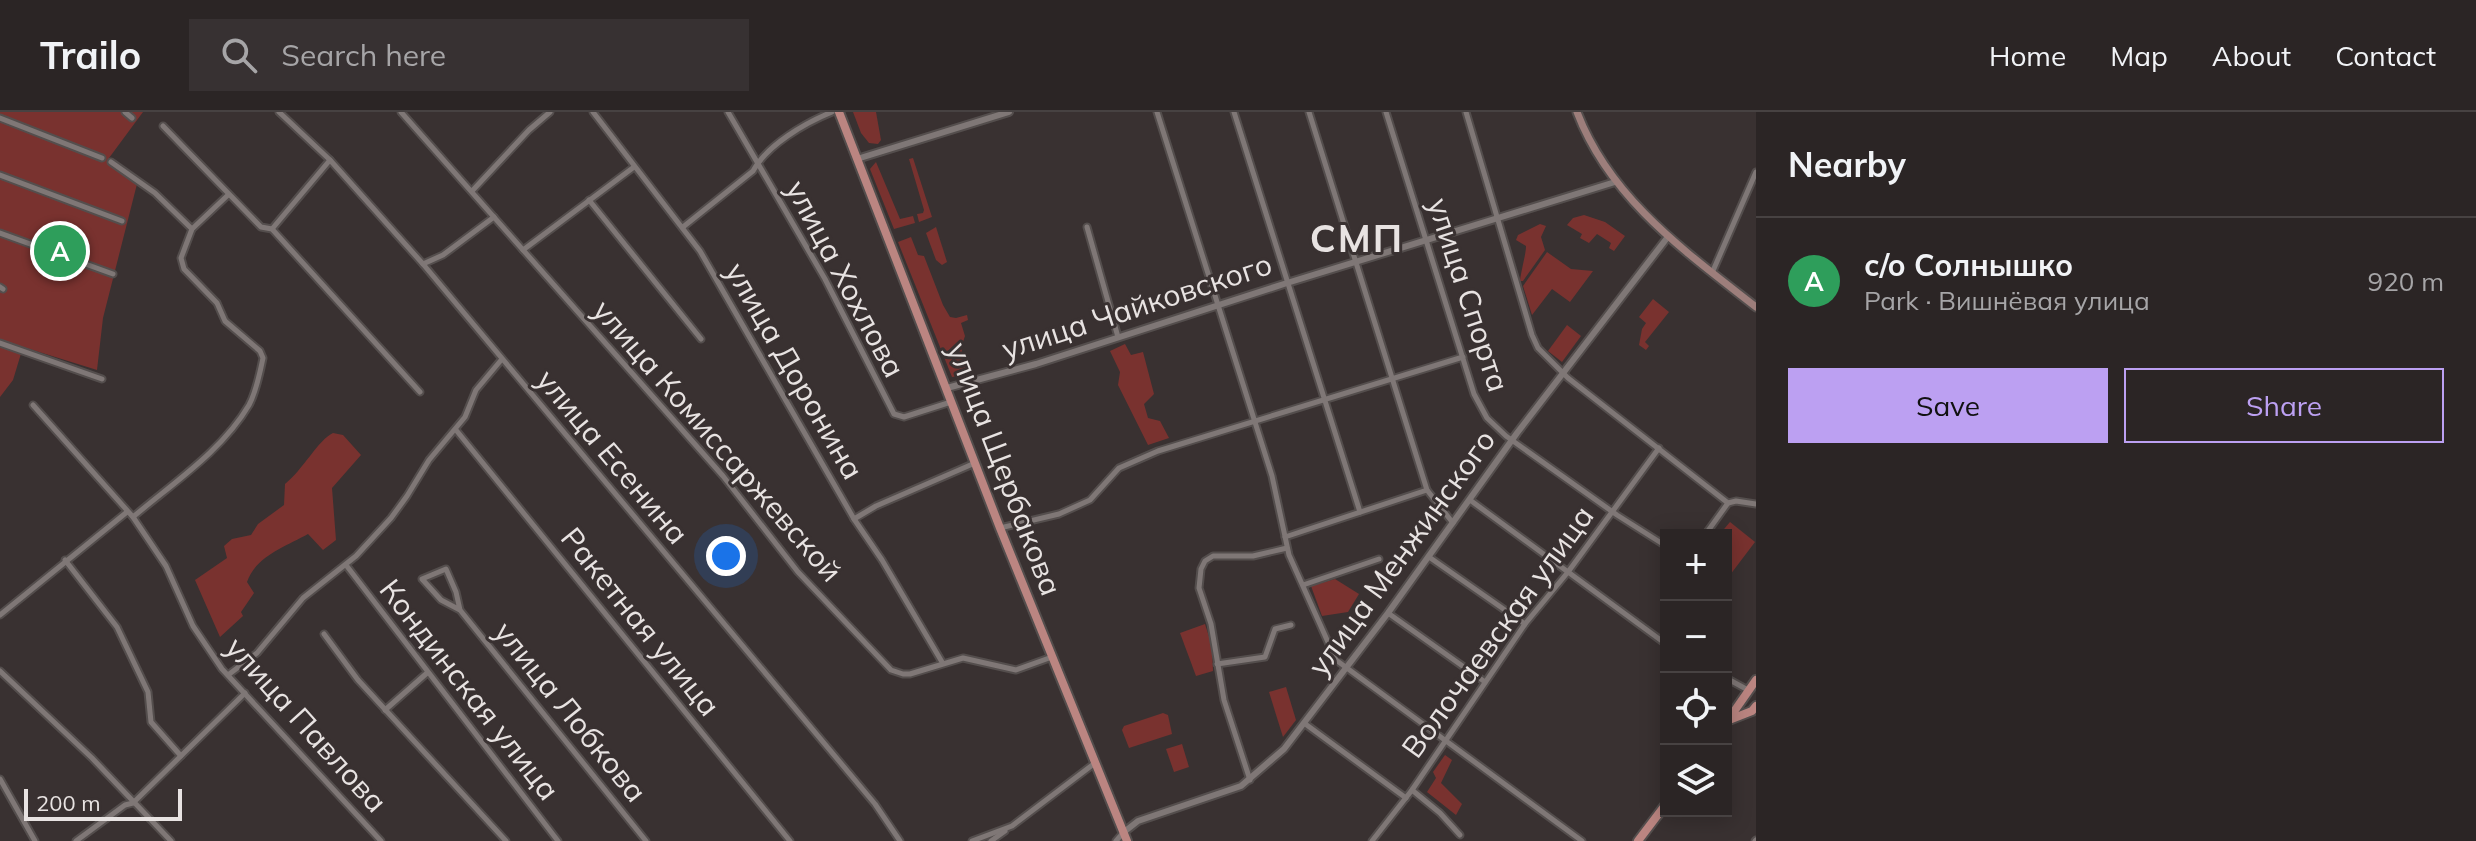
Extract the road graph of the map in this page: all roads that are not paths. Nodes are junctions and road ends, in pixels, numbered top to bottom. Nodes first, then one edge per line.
1 (125, 112) edge
2 (279, 112) edge
3 (401, 112) edge
4 (550, 112) edge
5 (593, 112) edge
6 (728, 112) edge
7 (832, 112) edge
8 (839, 112) edge
9 (1009, 112) edge
10 (1157, 112) edge
11 (1234, 112) edge
12 (1309, 112) edge
13 (1386, 112) edge
14 (1466, 112) edge
15 (1577, 112) edge
16 (0, 118) edge
17 (132, 118) dead end
18 (163, 126) dead end
19 (102, 158) dead end
20 (857, 159) junction
21 (330, 160) junction
22 (111, 162) dead end
23 (757, 163) junction
24 (634, 167) junction
25 (1756, 172) edge
26 (0, 175) edge
27 (1615, 182) junction
28 (473, 190) junction
29 (228, 195) junction
30 (589, 200) junction
31 (494, 217) junction
32 (1498, 217) junction
33 (122, 221) dead end
34 (683, 227) junction
35 (1087, 227) dead end
36 (192, 229) junction
37 (272, 229) junction
38 (0, 233) edge
39 (1667, 238) junction
40 (1425, 240) junction
41 (523, 250) junction
42 (1357, 261) junction
43 (423, 264) junction
44 (1711, 273) junction
45 (113, 274) dead end
46 (1287, 283) junction
47 (1217, 305) junction
48 (1756, 307) edge
49 (1118, 337) junction
50 (701, 339) dead end
51 (0, 343) edge
52 (1463, 357) junction
53 (502, 359) junction
54 (1564, 373) junction
55 (102, 379) dead end
56 (1394, 379) junction
57 (947, 388) junction
58 (420, 392) dead end
59 (1324, 401) junction
60 (952, 402) junction
61 (33, 405) dead end
62 (1254, 421) junction
63 (456, 430) junction
64 (1513, 440) junction
65 (1659, 448) junction
66 (975, 463) junction
67 (1427, 490) junction
68 (1470, 500) junction
69 (1728, 503) junction
70 (1756, 504) edge
71 (127, 512) junction
72 (1360, 512) junction
73 (1613, 512) junction
74 (133, 517) junction
75 (854, 519) junction
76 (1453, 523) junction
77 (1000, 528) junction
78 (1709, 529) edge
79 (1285, 537) junction
80 (1660, 542) edge
81 (1287, 548) junction
82 (1429, 557) junction
83 (1379, 559) dead end
84 (65, 560) junction
85 (346, 565) junction
86 (1568, 572) junction
87 (1303, 585) junction
88 (460, 610) junction
89 (1388, 613) junction
90 (0, 615) edge
91 (1525, 624) junction
92 (1291, 625) dead end
93 (324, 634) dead end
94 (1660, 640) edge
95 (1052, 657) junction
96 (942, 662) junction
97 (1217, 664) junction
98 (1347, 667) junction
99 (0, 671) edge
100 (427, 673) junction
101 (228, 675) junction
102 (1756, 680) edge
103 (1732, 681) edge
104 (1485, 682) junction
105 (1749, 691) junction
106 (245, 693) junction
107 (1756, 706) edge
108 (385, 710) junction
109 (1732, 715) edge
110 (1732, 720) edge
111 (1304, 723) junction
112 (1445, 739) junction
113 (181, 756) junction
114 (1096, 762) junction
115 (0, 779) edge
116 (1251, 781) junction
117 (1412, 790) junction
118 (1406, 798) junction
119 (133, 803) junction
120 (1660, 812) edge
121 (1012, 826) junction
122 (1460, 835) dead end
123 (1126, 837) edge
124 (35, 841) edge
125 (76, 841) edge
126 (171, 841) edge
127 (381, 841) edge
128 (506, 841) edge
129 (558, 841) edge
130 (646, 841) edge
131 (790, 841) edge
132 (900, 841) edge
133 (972, 841) edge
134 (991, 841) edge
135 (1116, 841) edge
136 (1372, 841) edge
137 (1582, 841) edge
138 (1638, 841) edge

1 - 17 street
2 - 21 street, улица Есенина
3 - 28 street, улица Комиссаржевской
4 - 28 street
5 - 24 street, улица Доронина
6 - 23 street, улица Хохлова
7 - 23 street
8 - 20 main road, улица Щербакова
9 - 20 street
10 - 47 street
11 - 46 street
12 - 42 street
13 - 40 street, улица Спорта
14 - 32 street
15 - 27 main road
16 - 19 street
18 - 29 street
20 - 57 main road, улица Щербакова
21 - 37 street
21 - 43 street, улица Есенина
22 - 36 street
23 - 34 street
23 - 60 street, улица Хохлова
24 - 30 street
24 - 34 street, улица Доронина
25 - 44 street
26 - 33 street
27 - 32 street, улица Чайковского
27 - 39 main road
28 - 31 street, улица Комиссаржевской
29 - 36 street
29 - 37 street
30 - 41 street
30 - 50 street
31 - 41 street, улица Комиссаржевской
31 - 43 street
32 - 40 street, улица Чайковского
32 - 54 street
34 - 75 street, улица Доронина
35 - 49 street
36 - 74 street
37 - 58 street
38 - 45 street
39 - 44 main road
39 - 54 street, улица Менжинского
40 - 42 street, улица Чайковского
40 - 52 street, улица Спорта
41 - 96 street, улица Комиссаржевской
42 - 46 street, улица Чайковского
42 - 56 street
43 - 53 street, улица Есенина
44 - 48 main road
46 - 47 street, улица Чайковского
46 - 59 street
47 - 49 street, улица Чайковского
47 - 62 street
49 - 57 street, улица Чайковского
51 - 55 street
52 - 56 street
52 - 64 street, улица Спорта
53 - 63 street
53 - 132 street, улица Есенина
54 - 64 street, улица Менжинского
54 - 65 street
56 - 59 street
56 - 67 street
57 - 60 main road, улица Щербакова
59 - 62 street
59 - 72 street
60 - 66 main road, улица Щербакова
61 - 71 street, улица Павлова
62 - 77 street
62 - 79 street
63 - 85 street
63 - 131 street, Ракетная улица
64 - 68 street, улица Менжинского
64 - 73 street, улица Спорта
65 - 69 street
65 - 73 street, Волочаевская улица
66 - 75 street
66 - 77 main road, улица Щербакова
67 - 72 street
67 - 76 street
68 - 76 street, улица Менжинского
68 - 86 street
69 - 70 street
69 - 78 street
71 - 74 street, улица Павлова
71 - 84 street
72 - 79 street
73 - 80 street, улица Спорта
73 - 86 street, Волочаевская улица
74 - 101 street, улица Павлова
75 - 96 street, улица Доронина
76 - 82 street, улица Менжинского
77 - 95 main road, улица Щербакова
79 - 81 street
81 - 87 street
81 - 97 street
82 - 89 street, улица Менжинского
82 - 91 street
83 - 87 street
84 - 90 street
84 - 113 street
85 - 100 street, Кондинская улица
85 - 101 street
86 - 91 street, Волочаевская улица
86 - 94 street
87 - 98 street
88 - 88 street, улица Лобкова
88 - 130 street, улица Лобкова
89 - 98 street, улица Менжинского
89 - 104 street
91 - 104 street, Волочаевская улица
92 - 97 street
93 - 108 street
95 - 96 street, улица Комиссаржевской
95 - 114 main road, улица Щербакова
97 - 116 street
98 - 111 street, улица Менжинского
98 - 112 street
99 - 119 street
100 - 108 street
100 - 129 street, Кондинская улица
101 - 106 street, улица Павлова
102 - 105 main road
103 - 105 street
104 - 112 street, Волочаевская улица
105 - 109 main road
106 - 113 street
106 - 127 street, улица Павлова
107 - 110 main road
108 - 128 street
111 - 116 street, улица Менжинского
111 - 118 street
112 - 117 street, Волочаевская улица
112 - 137 street
113 - 119 street
114 - 121 street
114 - 123 main road, улица Щербакова
115 - 124 street
116 - 123 street, улица Менжинского
117 - 118 street, Волочаевская улица
117 - 122 street
118 - 136 street, Волочаевская улица
119 - 125 street
119 - 126 street
120 - 138 main road
121 - 133 street
121 - 134 street
123 - 135 street

